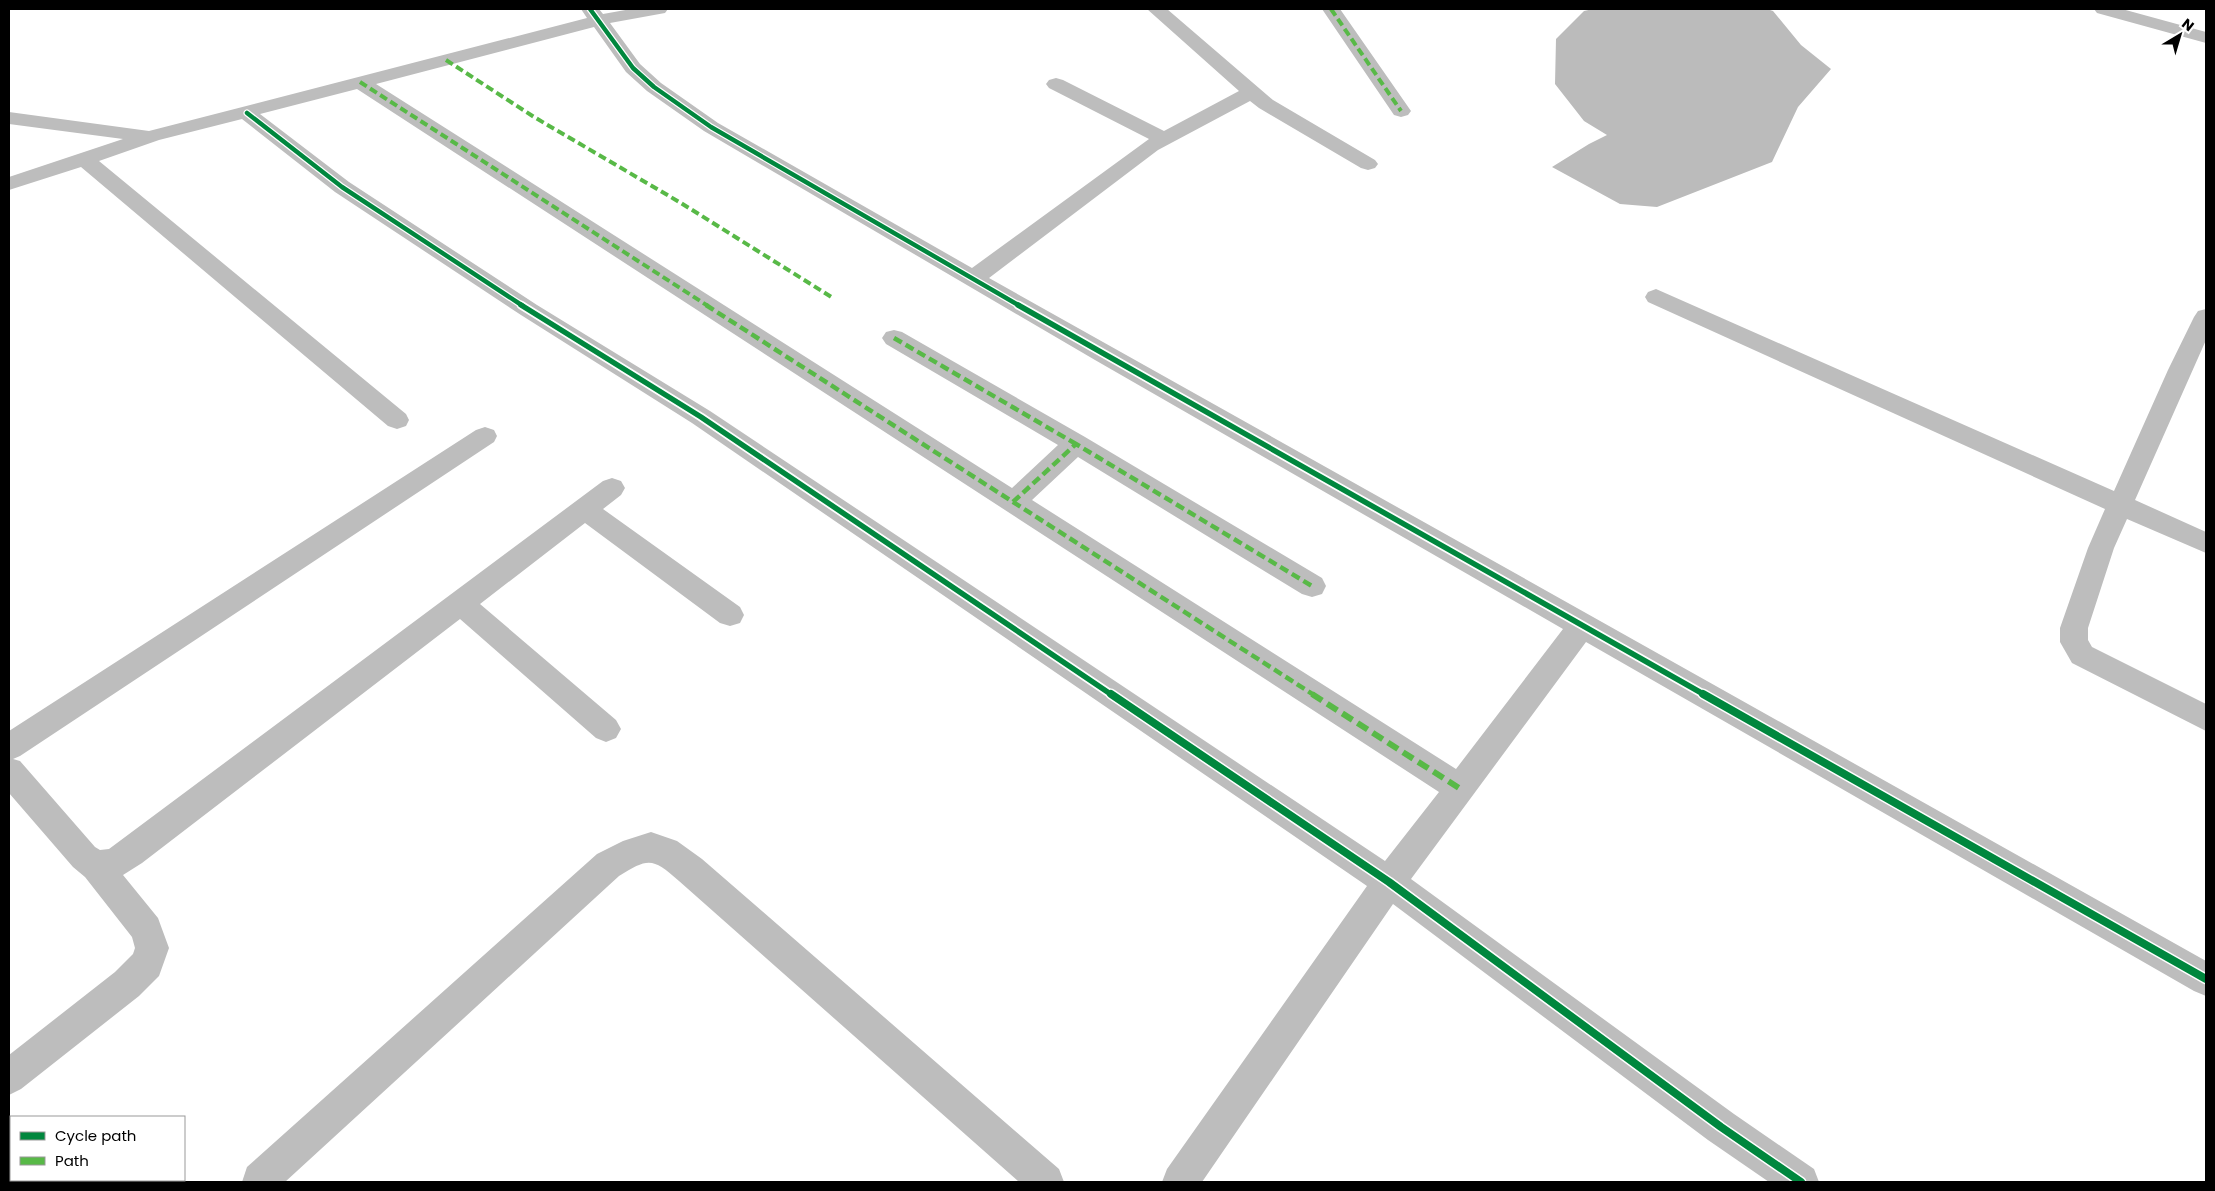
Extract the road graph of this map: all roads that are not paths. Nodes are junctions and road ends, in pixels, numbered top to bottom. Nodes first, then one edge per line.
1 (659, 9) edge
2 (1156, 9) edge
3 (1332, 9) edge
4 (2102, 9) edge
5 (594, 14) edge
6 (2206, 38) edge
7 (360, 82) junction
8 (1056, 84) dead end
9 (1252, 92) junction
10 (1401, 111) dead end
11 (247, 113) junction
12 (9, 118) edge
13 (152, 136) junction
14 (1164, 139) junction
15 (84, 159) junction
16 (1368, 164) dead end
17 (9, 184) edge
18 (973, 279) junction
19 (1656, 297) dead end
20 (2206, 318) edge
21 (894, 338) dead end
22 (397, 420) dead end
23 (485, 436) dead end
24 (1076, 444) junction
25 (612, 488) dead end
26 (1013, 502) junction
27 (2121, 503) junction
28 (585, 509) junction
29 (2206, 543) edge
30 (1312, 586) dead end
31 (460, 603) junction
32 (730, 615) dead end
33 (1583, 624) junction
34 (2206, 718) edge
35 (606, 729) dead end
36 (9, 747) edge
37 (9, 771) edge
38 (1459, 788) junction
39 (96, 866) junction
40 (1389, 882) junction
41 (2206, 979) edge
42 (9, 1077) edge
43 (266, 1182) edge
44 (1046, 1182) edge
45 (1180, 1182) edge
46 (1801, 1182) edge

1 - 5 street
2 - 9 street
3 - 10 street
4 - 6 street
5 - 7 street
5 - 18 street
7 - 11 street
7 - 26 street
8 - 14 street
9 - 14 street
9 - 16 street
11 - 13 street
11 - 40 street
12 - 13 street
13 - 15 street
14 - 18 street
15 - 17 street
15 - 22 street
18 - 33 street
19 - 27 street
20 - 27 street
21 - 24 street
23 - 36 street
24 - 26 street
24 - 30 street
25 - 28 street
26 - 38 street
27 - 29 street
27 - 34 street
28 - 31 street
28 - 32 street
31 - 35 street
31 - 39 street
33 - 38 street
33 - 41 street
37 - 39 street
38 - 40 street
39 - 42 street
40 - 45 street
40 - 46 street
43 - 44 street

